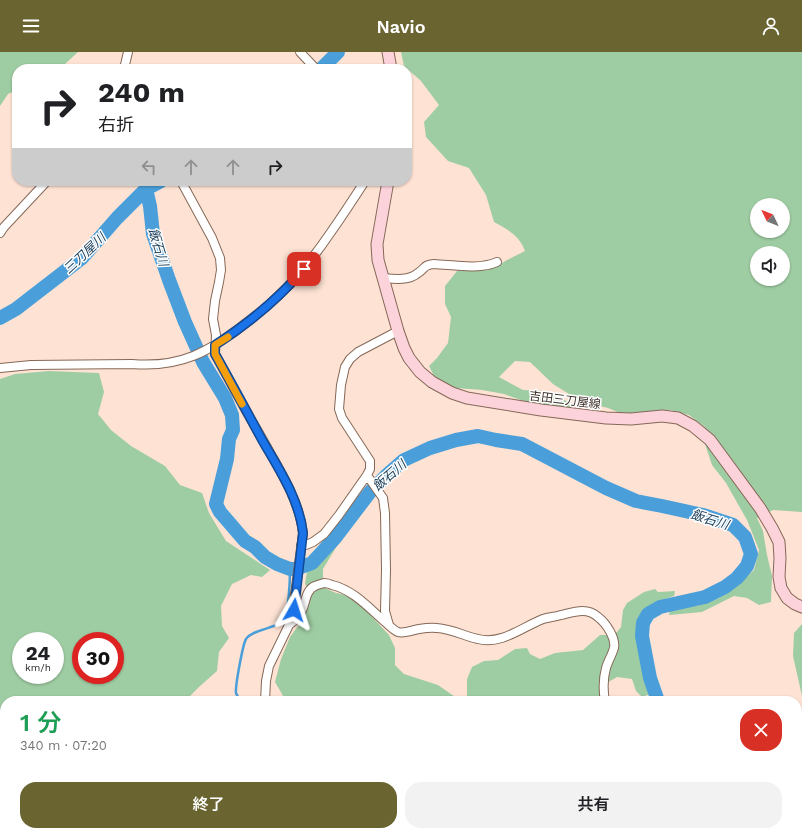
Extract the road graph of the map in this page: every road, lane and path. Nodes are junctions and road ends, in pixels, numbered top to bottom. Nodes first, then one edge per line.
1 (128, 52) edge
2 (300, 52) edge
3 (388, 52) edge
4 (125, 64) edge
5 (311, 64) edge
6 (390, 64) edge
7 (42, 186) edge
8 (183, 186) edge
9 (362, 186) edge
10 (387, 186) edge
11 (0, 233) edge
12 (497, 262) dead end
13 (383, 278) junction
14 (398, 331) junction
15 (215, 345) junction
16 (0, 368) edge
17 (369, 478) dead end
18 (301, 549) junction
19 (802, 607) edge
20 (289, 625) junction
21 (390, 626) junction
22 (265, 696) edge
23 (604, 696) edge

1 - 4 street
2 - 5 street
3 - 6 main road
7 - 11 street
8 - 15 street
9 - 15 street
10 - 13 main road, 吉田三刀屋線
12 - 13 street
13 - 14 main road, 吉田三刀屋線
14 - 18 street
14 - 19 main road, 吉田三刀屋線
15 - 16 street
15 - 18 street
17 - 21 street
18 - 20 street
20 - 21 street
20 - 22 street
21 - 23 street

